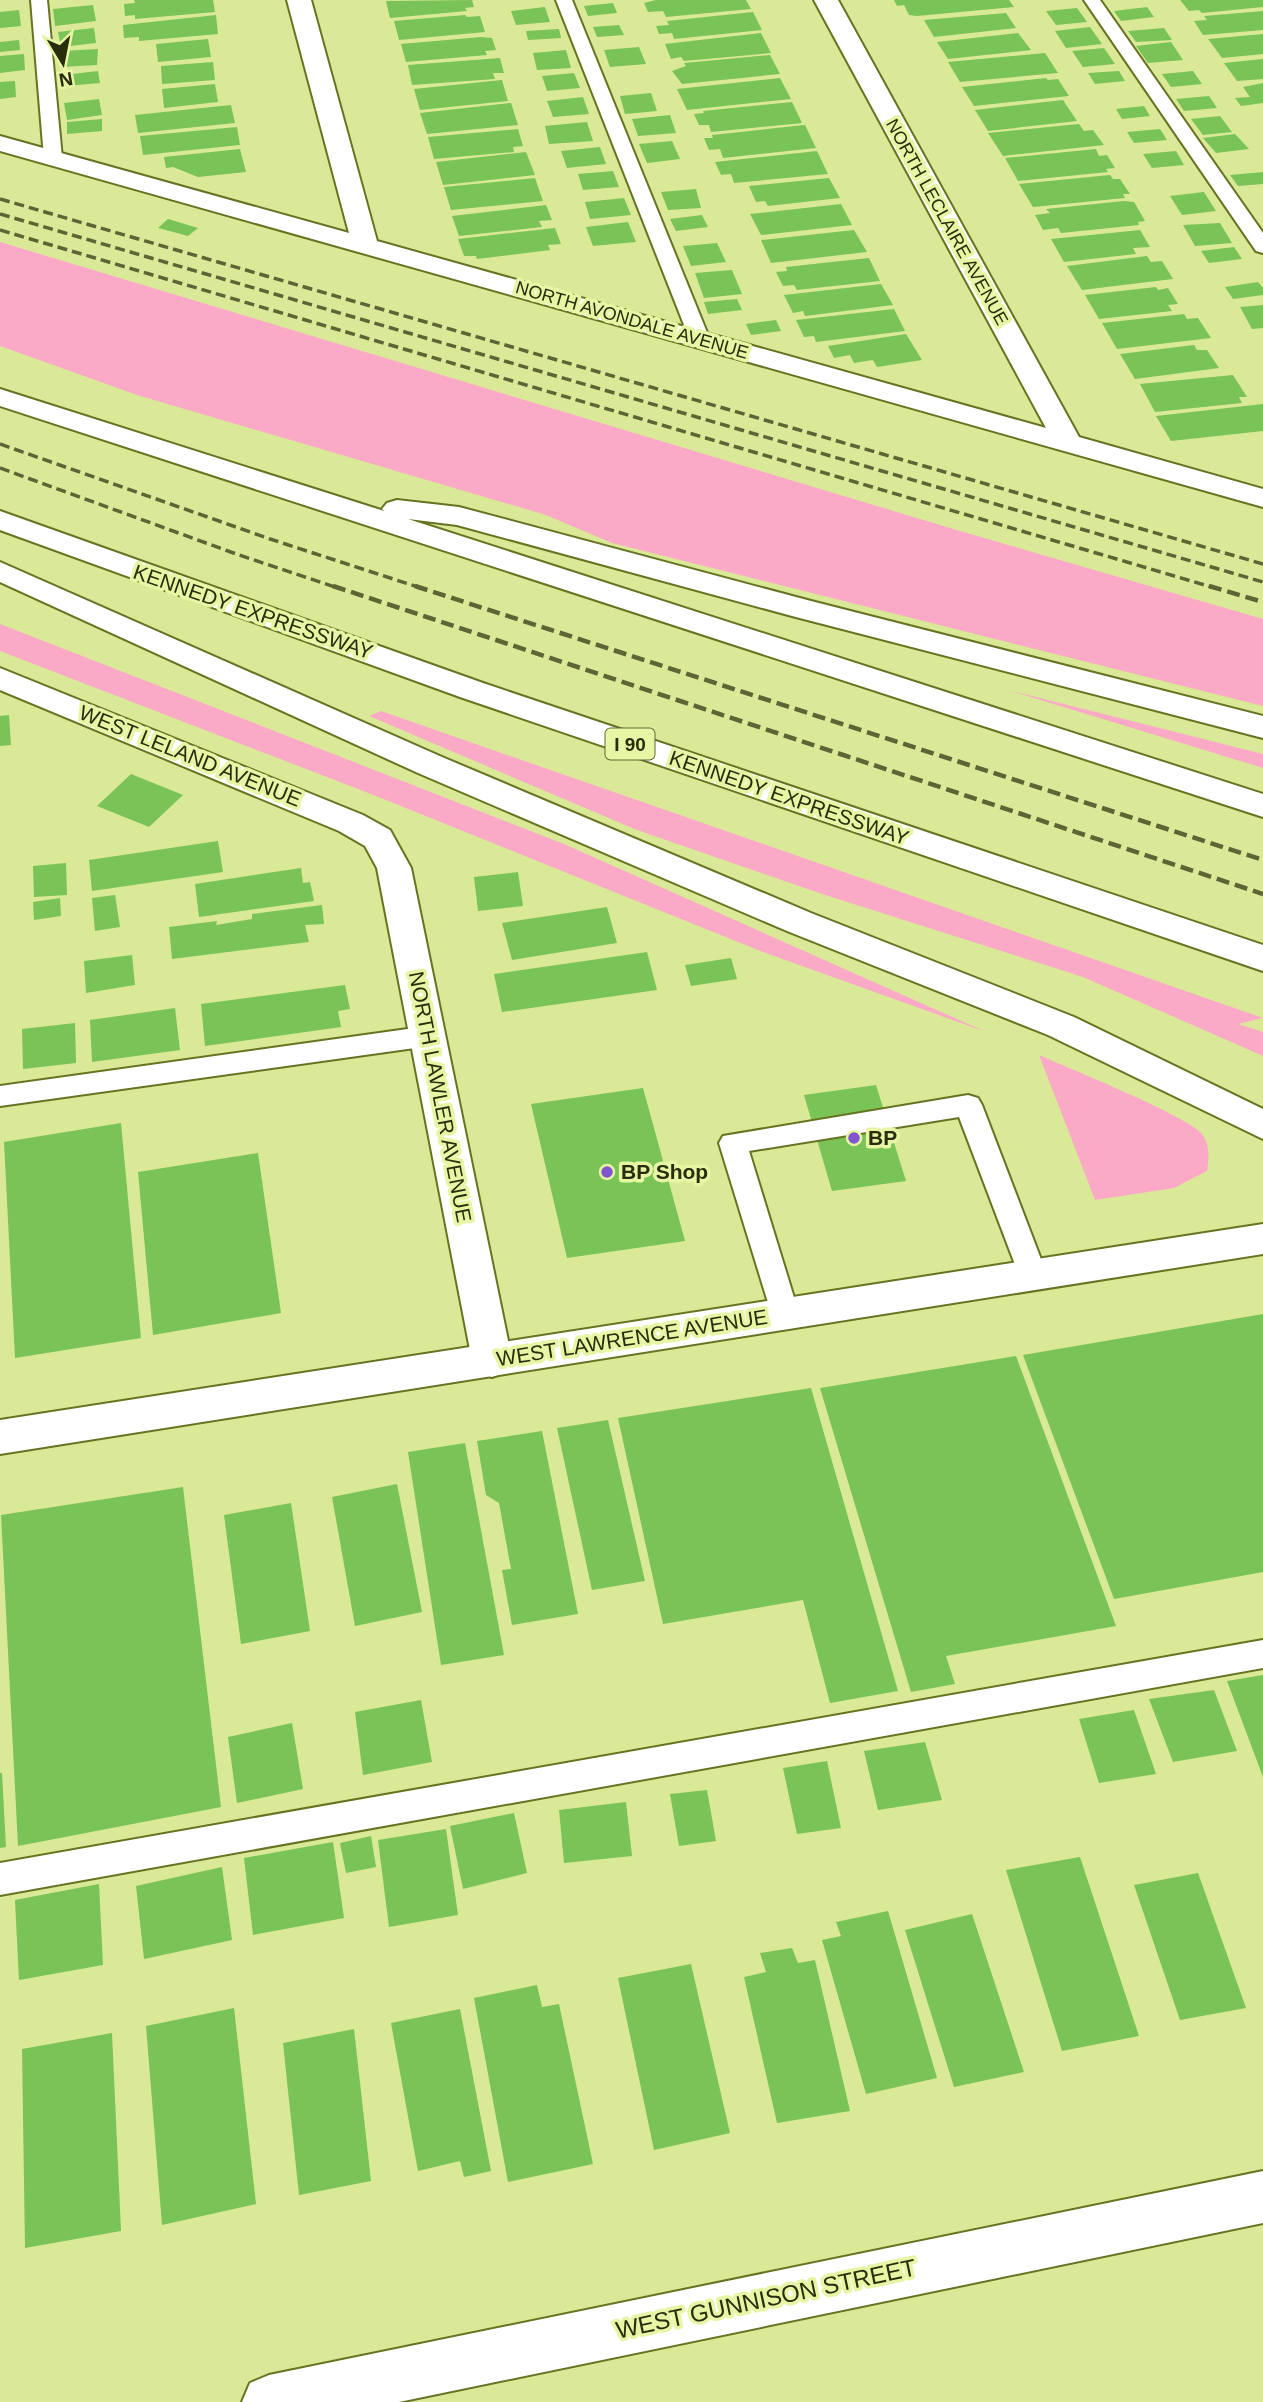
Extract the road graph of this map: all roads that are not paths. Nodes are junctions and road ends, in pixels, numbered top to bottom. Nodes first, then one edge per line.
1 (39, 0) edge
2 (299, 0) edge
3 (564, 0) edge
4 (827, 0) edge
5 (1092, 0) edge
6 (0, 143) edge
7 (53, 158) junction
8 (365, 245) junction
9 (1263, 247) edge
10 (700, 340) junction
11 (0, 397) edge
12 (1068, 443) junction
13 (1263, 498) edge
14 (316, 500) junction
15 (0, 520) edge
16 (0, 571) edge
17 (0, 678) edge
18 (1263, 727) edge
19 (1263, 806) edge
20 (378, 838) joint
21 (1263, 958) edge
22 (429, 1036) junction
23 (0, 1096) edge
24 (1263, 1125) edge
25 (1263, 1239) edge
26 (1033, 1275) junction
27 (785, 1314) junction
28 (492, 1360) junction
29 (0, 1437) edge
30 (1263, 1654) edge
31 (0, 1879) edge
32 (1263, 2197) edge
33 (269, 2402) edge

1 - 7 lane
2 - 8 main road
3 - 10 lane
4 - 12 main road, NORTH LECLAIRE AVENUE
5 - 9 lane
6 - 7 main road, NORTH AVONDALE AVENUE
7 - 8 main road, NORTH AVONDALE AVENUE
8 - 10 main road, NORTH AVONDALE AVENUE
10 - 12 main road, NORTH AVONDALE AVENUE
11 - 14 main road
12 - 13 main road, NORTH AVONDALE AVENUE
14 - 18 main road
14 - 19 main road
15 - 21 main road, KENNEDY EXPRESSWAY / I 90
16 - 24 main road
17 - 20 main road, WEST LELAND AVENUE
20 - 22 main road, NORTH LAWLER AVENUE
22 - 23 lane
22 - 28 main road, NORTH LAWLER AVENUE
25 - 26 main road, WEST LAWRENCE AVENUE
26 - 27 main road, WEST LAWRENCE AVENUE
26 - 27 lane
27 - 28 main road, WEST LAWRENCE AVENUE
28 - 29 main road, WEST LAWRENCE AVENUE
30 - 31 lane
32 - 33 main road, WEST GUNNISON STREET

